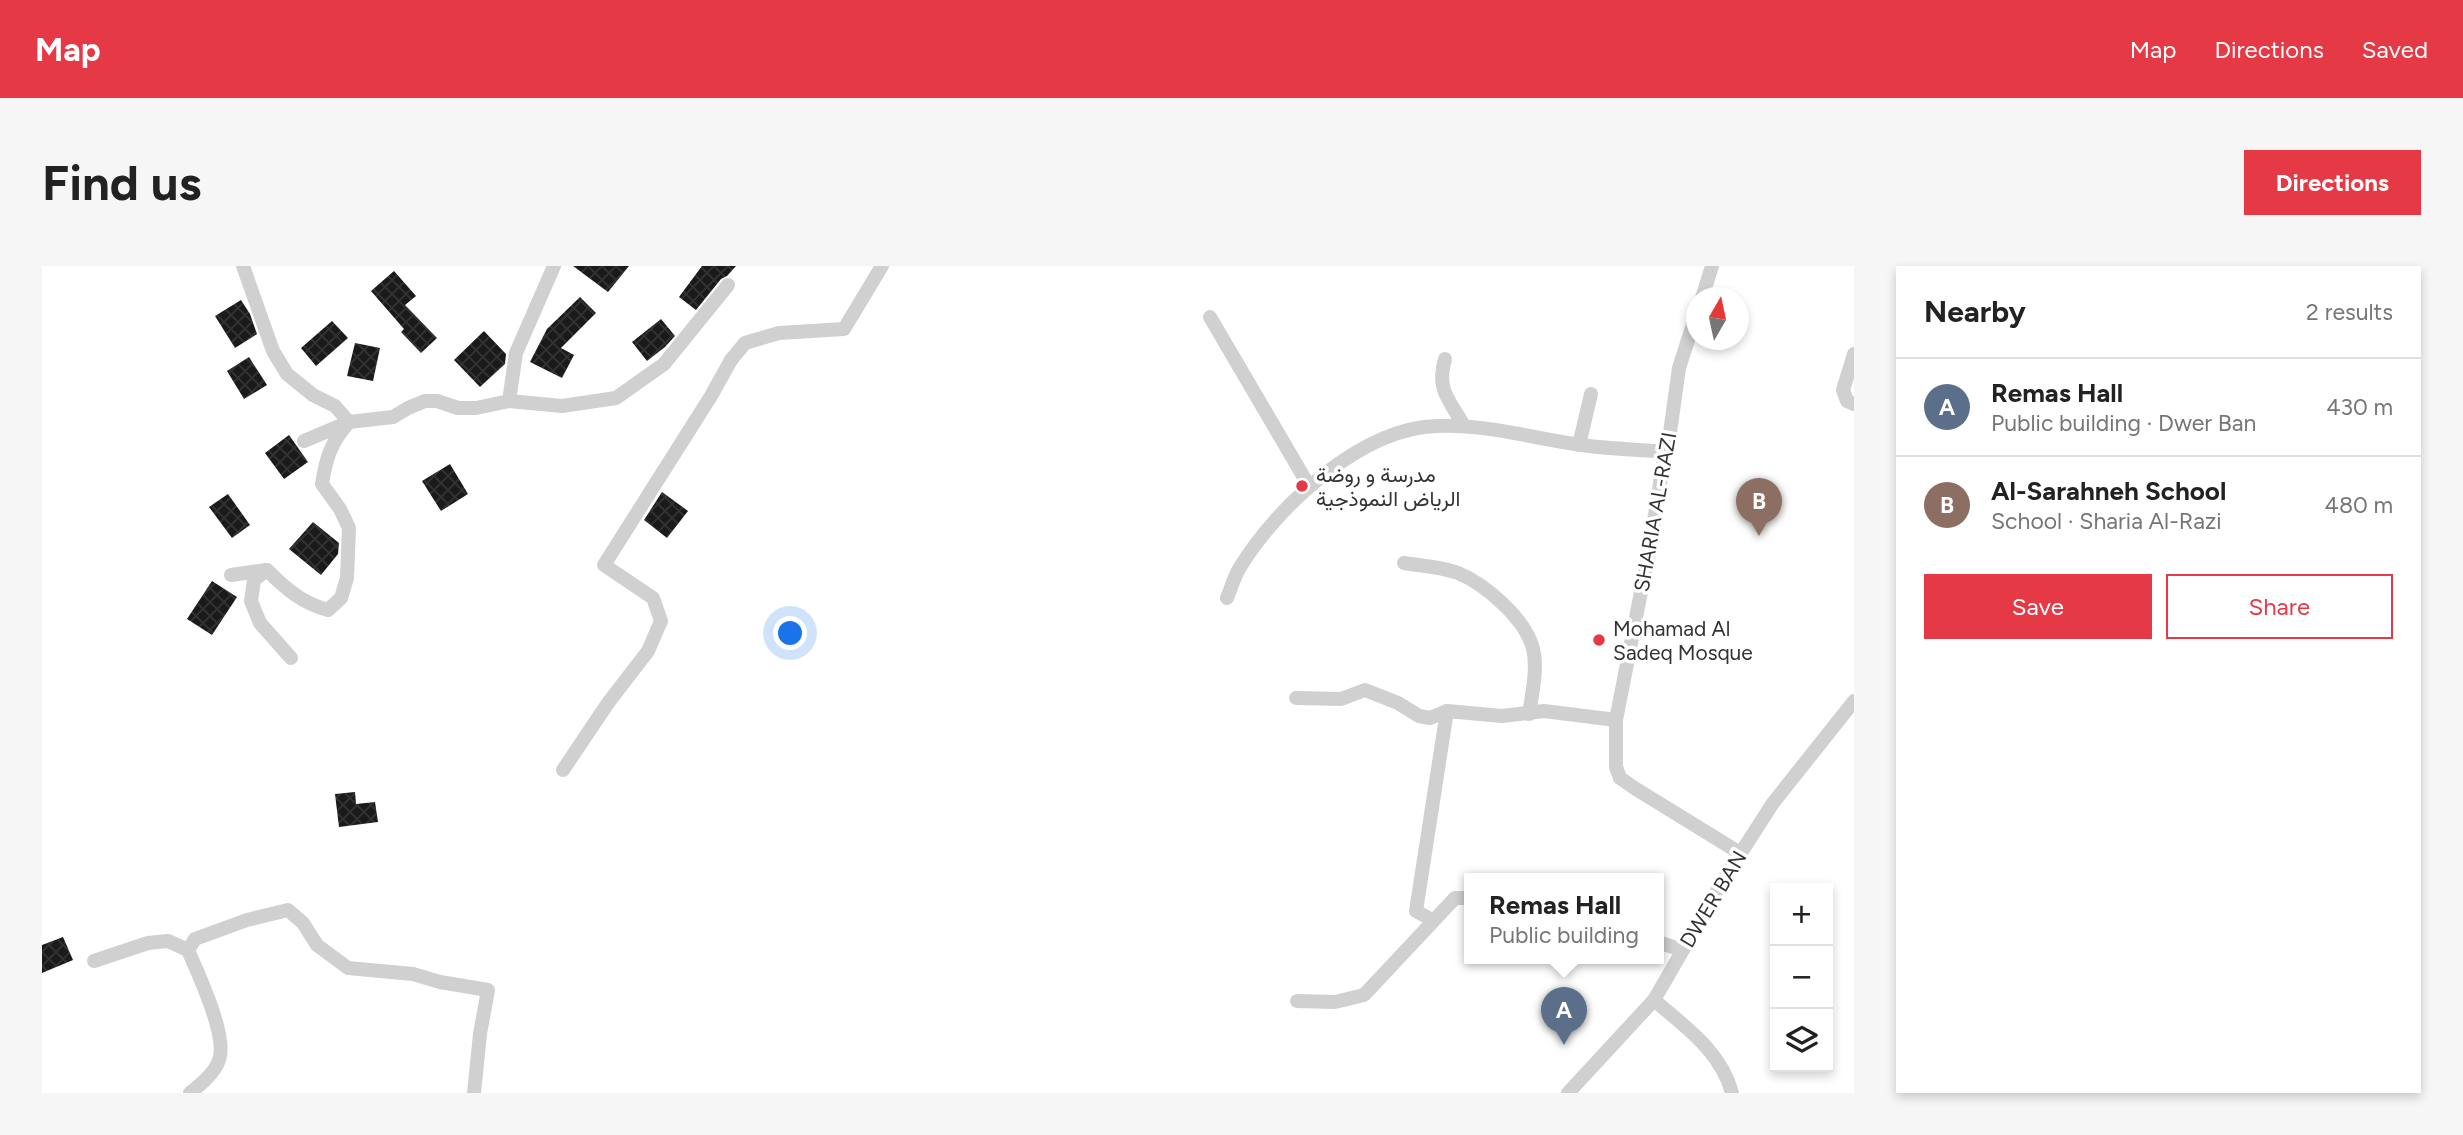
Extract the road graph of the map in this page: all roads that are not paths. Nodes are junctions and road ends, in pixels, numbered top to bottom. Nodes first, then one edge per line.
1 (243, 266) edge
2 (554, 266) edge
3 (883, 266) edge
4 (1712, 266) edge
5 (727, 285) dead end
6 (1705, 287) edge
7 (1210, 317) dead end
8 (1686, 346) edge
9 (1854, 354) edge
10 (1445, 359) dead end
11 (1591, 394) dead end
12 (509, 401) junction
13 (1854, 404) edge
14 (349, 422) junction
15 (1464, 426) junction
16 (304, 441) dead end
17 (1579, 445) junction
18 (1665, 452) junction
19 (1308, 486) junction
20 (1404, 563) dead end
21 (267, 570) junction
22 (231, 575) dead end
23 (1227, 598) dead end
24 (291, 658) dead end
25 (1296, 698) dead end
26 (1854, 701) edge
27 (1447, 711) junction
28 (1530, 714) junction
29 (1616, 720) junction
30 (563, 770) dead end
31 (1740, 853) junction
32 (1464, 898) edge
33 (1432, 920) junction
34 (1664, 944) edge
35 (188, 950) junction
36 (1682, 950) junction
37 (94, 961) dead end
38 (1654, 999) junction
39 (1297, 1001) dead end
40 (190, 1093) edge
41 (474, 1093) edge
42 (1568, 1093) edge
43 (1732, 1093) edge

1 - 14 street
2 - 12 street
3 - 30 street
4 - 6 street
5 - 12 street
7 - 19 street
8 - 18 street, SHARIA AL-RAZI
9 - 13 street
10 - 15 street
11 - 17 street
12 - 14 street
14 - 16 street
14 - 21 street
15 - 17 street
15 - 19 street
17 - 18 street
18 - 29 street, SHARIA AL-RAZI
19 - 23 street
20 - 28 street
21 - 22 street
21 - 24 street
25 - 27 street
26 - 31 street, DWER BAN
27 - 28 street
27 - 33 street
28 - 29 street
29 - 31 street, SHARIA AL-RAZI
31 - 36 street, DWER BAN
32 - 33 street
33 - 39 street
34 - 36 street
35 - 37 street
35 - 40 street
35 - 41 street
36 - 38 street, DWER BAN
38 - 42 street, DWER BAN
38 - 43 street

